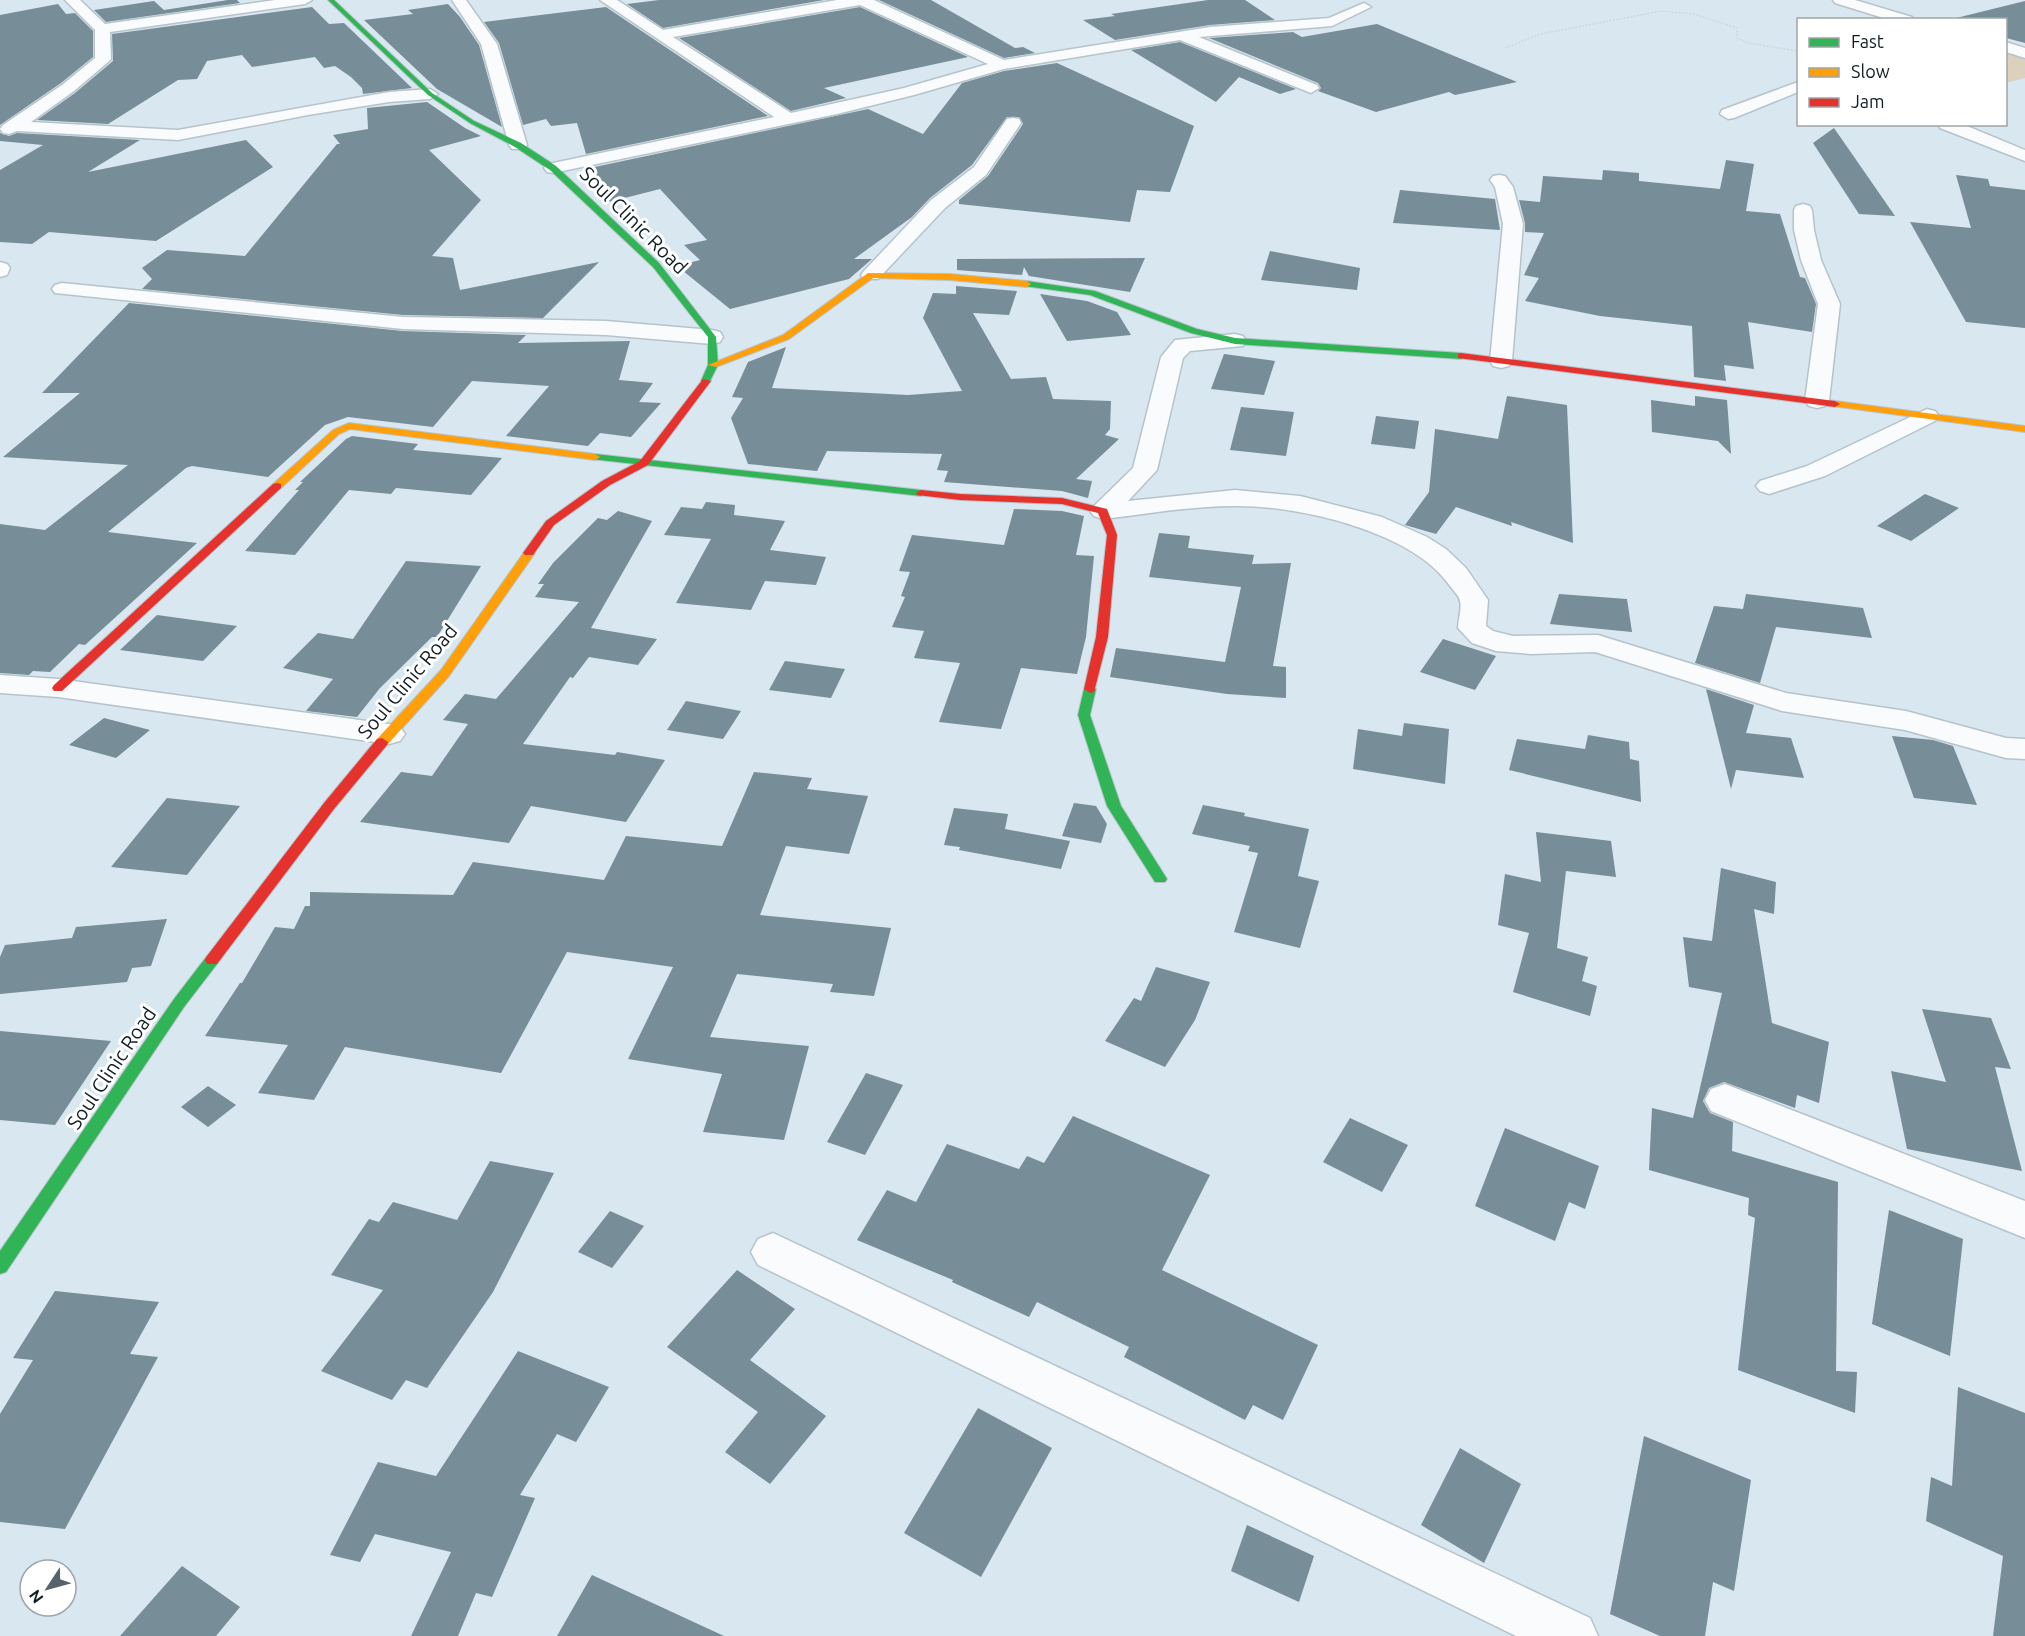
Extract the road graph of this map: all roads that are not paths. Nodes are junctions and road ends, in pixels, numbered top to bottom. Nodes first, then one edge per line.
1 (72, 0) edge
2 (305, 0) edge
3 (331, 0) edge
4 (459, 0) edge
5 (607, 0) edge
6 (1840, 0) edge
7 (1365, 7) dead end
8 (1900, 18) edge
9 (102, 29) junction
10 (659, 35) junction
11 (1180, 36) junction
12 (2007, 47) edge
13 (2025, 53) edge
14 (1002, 65) junction
15 (1797, 87) edge
16 (1311, 88) dead end
17 (430, 94) junction
18 (1728, 114) dead end
19 (788, 118) junction
20 (1013, 123) dead end
21 (16, 126) junction
22 (1951, 126) edge
23 (0, 135) edge
24 (518, 145) junction
25 (2025, 156) edge
26 (553, 168) junction
27 (1499, 180) dead end
28 (1803, 210) dead end
29 (872, 275) junction
30 (62, 289) dead end
31 (712, 337) junction
32 (1235, 341) junction
33 (1501, 361) junction
34 (713, 365) junction
35 (1817, 401) junction
36 (1928, 416) junction
37 (2025, 429) edge
38 (644, 464) junction
39 (1769, 486) dead end
40 (1103, 511) junction
41 (0, 684) edge
42 (58, 688) junction
43 (389, 734) junction
44 (2025, 749) edge
45 (1160, 879) dead end
46 (1725, 1100) dead end
47 (2025, 1220) edge
48 (773, 1252) dead end
49 (0, 1266) edge
50 (1572, 1636) edge

1 - 9 street
2 - 9 street
3 - 17 street, Soul Clinic Road
4 - 24 street
5 - 10 street
6 - 8 street
7 - 11 street
9 - 21 street
10 - 14 street
10 - 19 street
11 - 14 street
11 - 16 street
12 - 13 street
14 - 19 street
15 - 18 street
17 - 21 street
17 - 24 street, Soul Clinic Road
19 - 26 street
20 - 29 street
21 - 23 street
22 - 25 street
24 - 26 street, Soul Clinic Road
26 - 31 street, Soul Clinic Road
27 - 33 street
28 - 35 street
29 - 32 street
29 - 34 street
30 - 31 street
31 - 34 street, Soul Clinic Road
32 - 33 street
32 - 40 street
33 - 35 street
34 - 38 street, Soul Clinic Road
35 - 36 street
36 - 37 street
36 - 39 street
38 - 40 street
38 - 42 street
38 - 43 street, Soul Clinic Road
40 - 44 street
40 - 45 street
41 - 42 street
42 - 43 street
43 - 49 street, Soul Clinic Road
46 - 47 street
48 - 50 street

